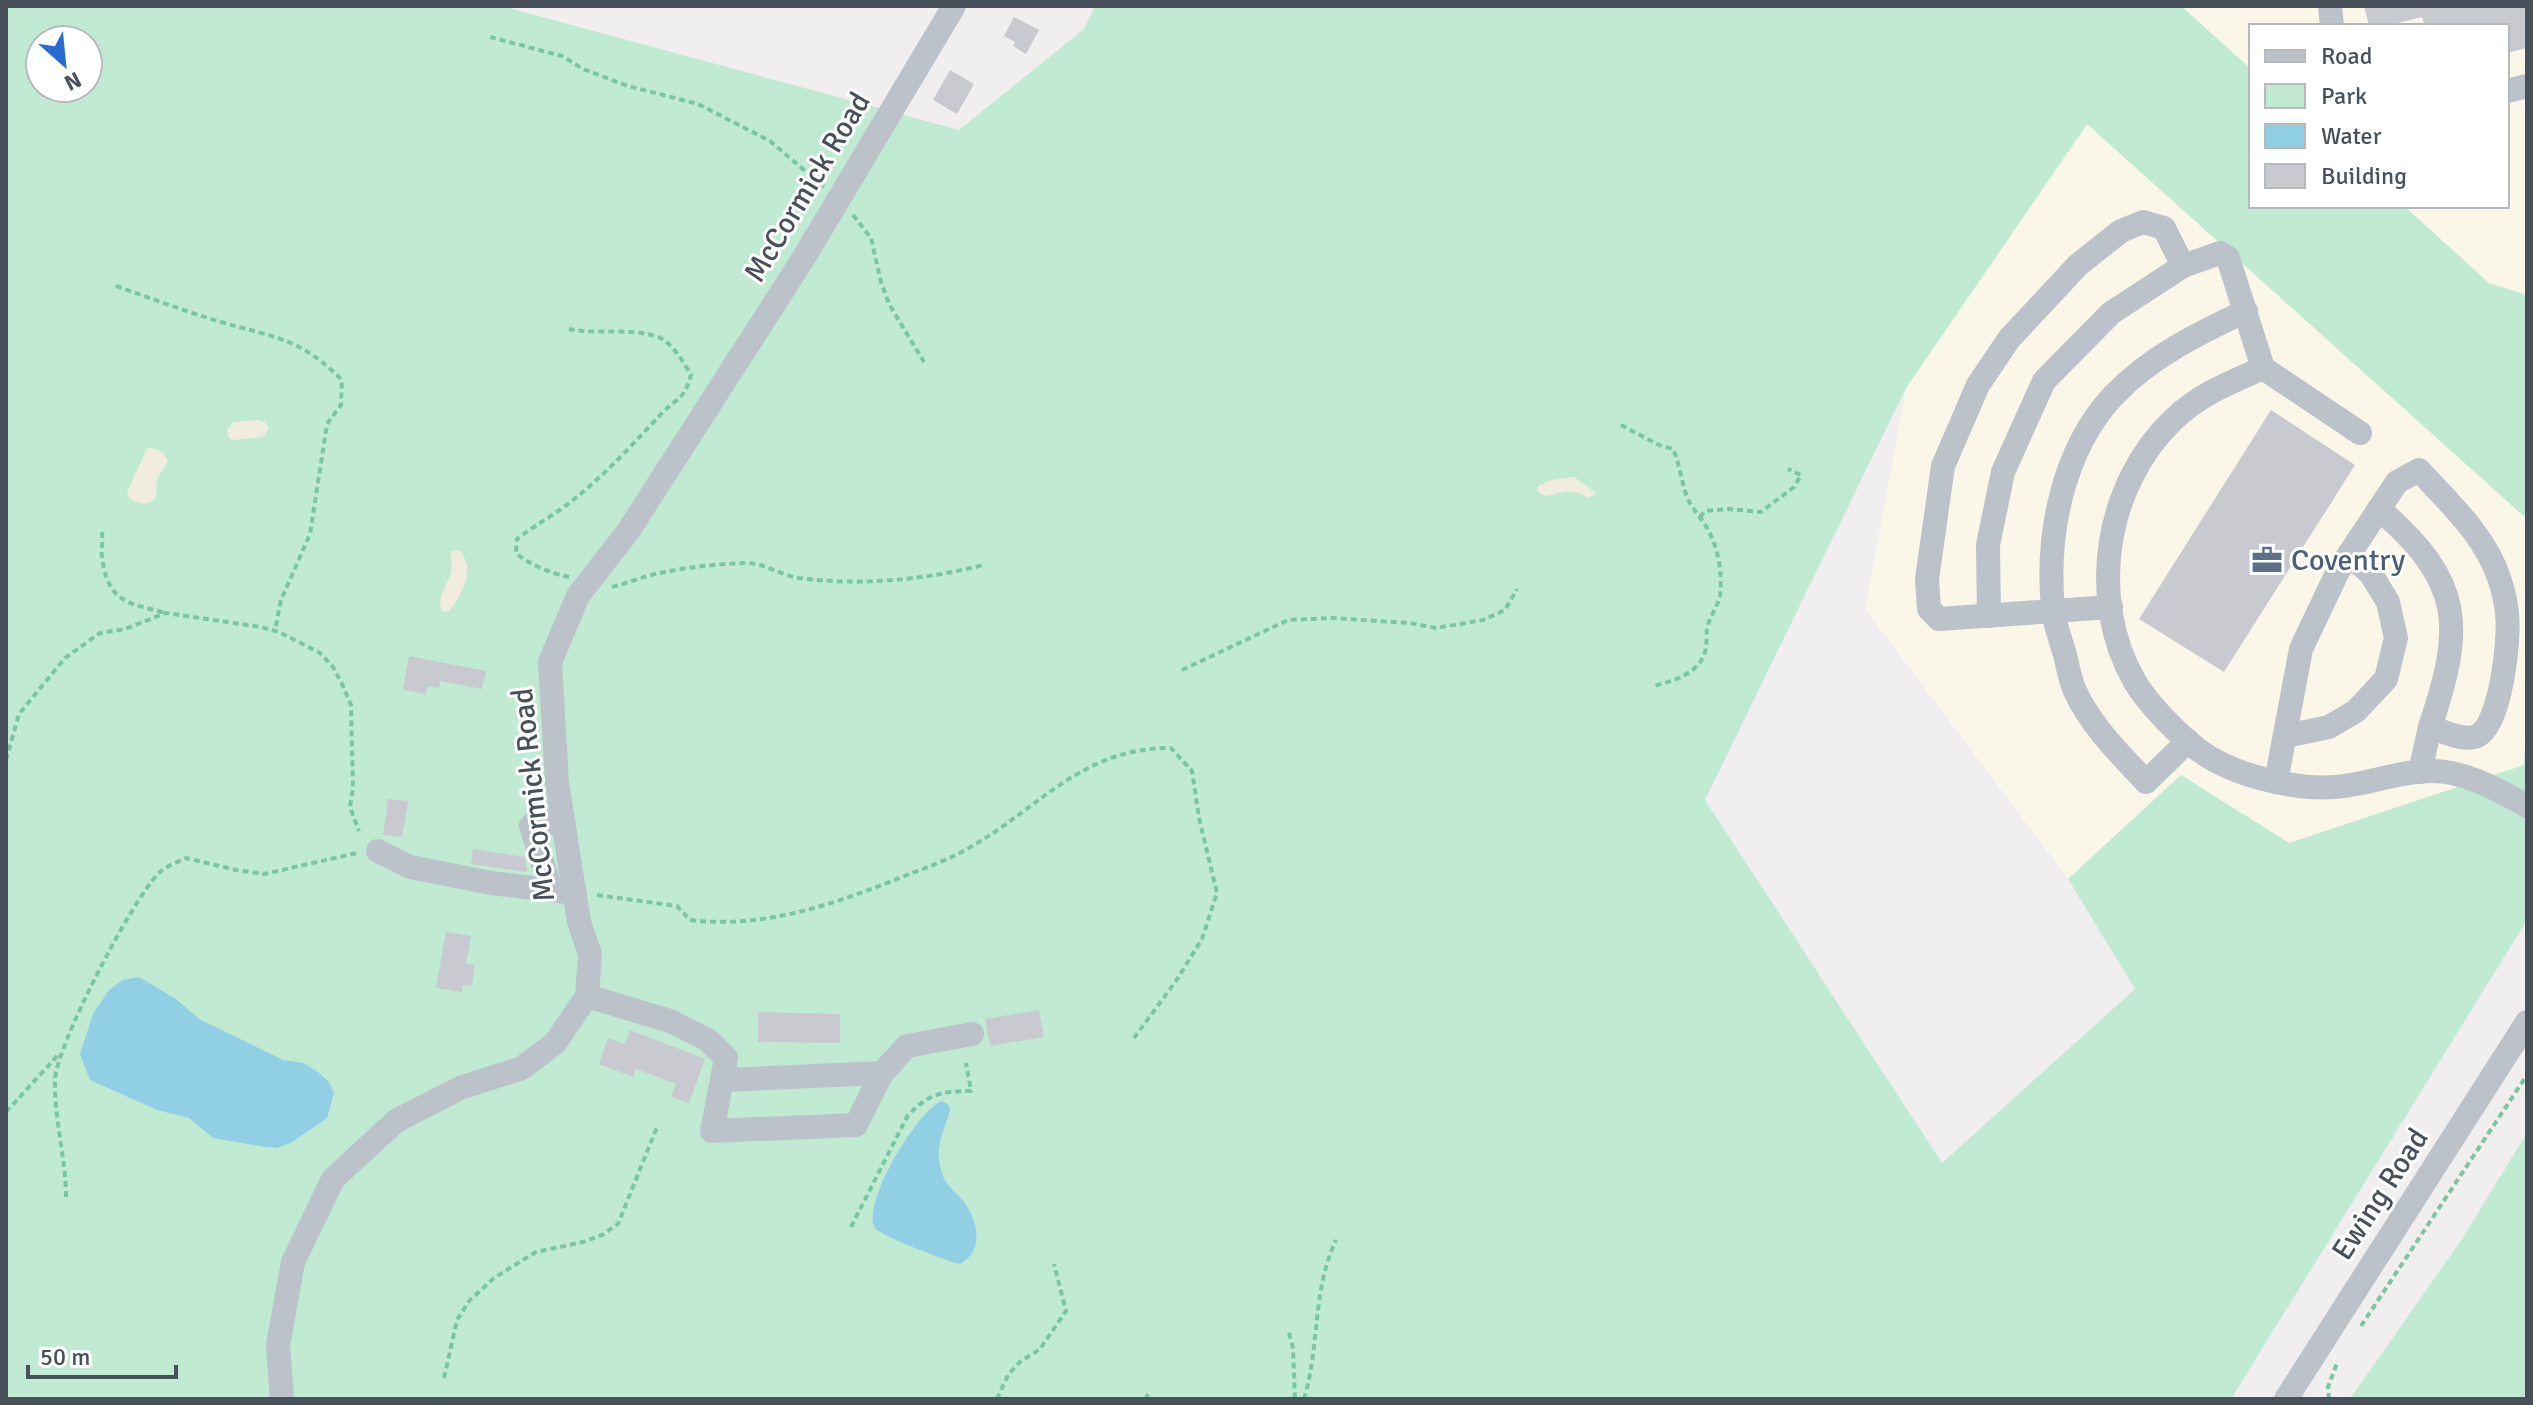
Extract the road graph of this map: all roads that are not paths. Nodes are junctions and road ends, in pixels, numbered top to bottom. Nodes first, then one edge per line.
1 (954, 6) edge
2 (2183, 266) junction
3 (2246, 311) junction
4 (2263, 368) junction
5 (2360, 433) dead end
6 (2379, 509) junction
7 (2349, 554) junction
8 (2111, 607) junction
9 (2053, 612) junction
10 (1989, 616) junction
11 (2430, 727) junction
12 (2286, 736) junction
13 (2188, 741) junction
14 (2420, 772) junction
15 (2276, 782) junction
16 (2527, 806) edge
17 (372, 852) road end
18 (563, 892) junction
19 (587, 996) junction
20 (2527, 1022) edge
21 (972, 1034) dead end
22 (882, 1073) junction
23 (722, 1080) junction
24 (282, 1399) edge
25 (2286, 1399) edge

1 - 18 street, McCormick Road
2 - 3 street
2 - 10 street
2 - 10 street
3 - 4 street
3 - 9 street
4 - 5 street
4 - 8 street
6 - 7 street
6 - 11 street
6 - 11 street
7 - 12 street
7 - 12 street
8 - 9 street
8 - 13 street
9 - 10 street
9 - 13 street
11 - 14 street
12 - 15 street
13 - 15 street
14 - 15 street
14 - 16 street
17 - 18 street
18 - 19 street, McCormick Road
19 - 23 street
19 - 24 street
20 - 25 street, Ewing Road
21 - 22 street
22 - 23 street
22 - 23 street

